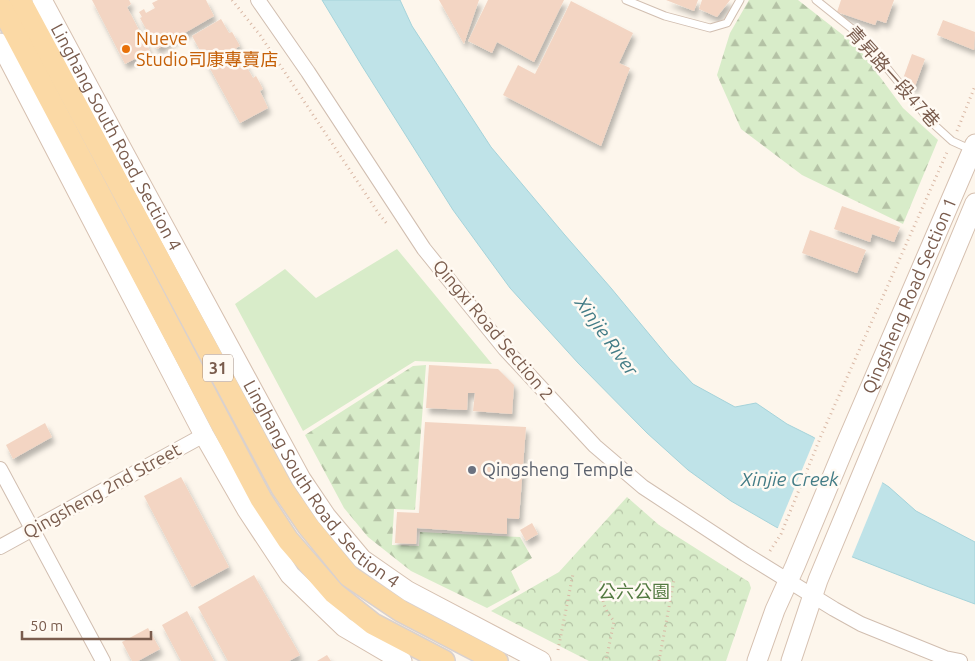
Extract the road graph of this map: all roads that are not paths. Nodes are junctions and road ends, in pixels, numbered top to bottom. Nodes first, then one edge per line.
1 (20, 0) edge
2 (42, 0) edge
3 (258, 0) edge
4 (626, 0) edge
5 (740, 0) edge
6 (816, 0) edge
7 (0, 5) edge
8 (0, 42) edge
9 (974, 149) edge
10 (975, 203) edge
11 (204, 435) junction
12 (0, 469) edge
13 (33, 529) junction
14 (0, 547) edge
15 (801, 588) junction
16 (103, 661) edge
17 (402, 661) edge
18 (444, 661) edge
19 (497, 661) edge
20 (541, 661) edge
21 (756, 661) edge
22 (791, 661) edge
23 (960, 661) edge

1 - 19 main road, Linghang South Road, Section 4 / 31
2 - 20 street, Linghang South Road, Section 4 / 31
3 - 15 street, Qingxi Road Section 2
4 - 5 lane
6 - 9 lane, 青昇路一段47巷
7 - 18 main road, 31
8 - 11 street, 31
9 - 15 street, Qingsheng Road Section 1
10 - 15 street, Qingsheng Road Section 1
11 - 13 street, Qingsheng 2nd Street
11 - 17 street, 31
12 - 13 street
13 - 14 street, Qingsheng 2nd Street
13 - 16 street
15 - 21 street
15 - 22 street
15 - 23 street, Qingxi Road Section 2

